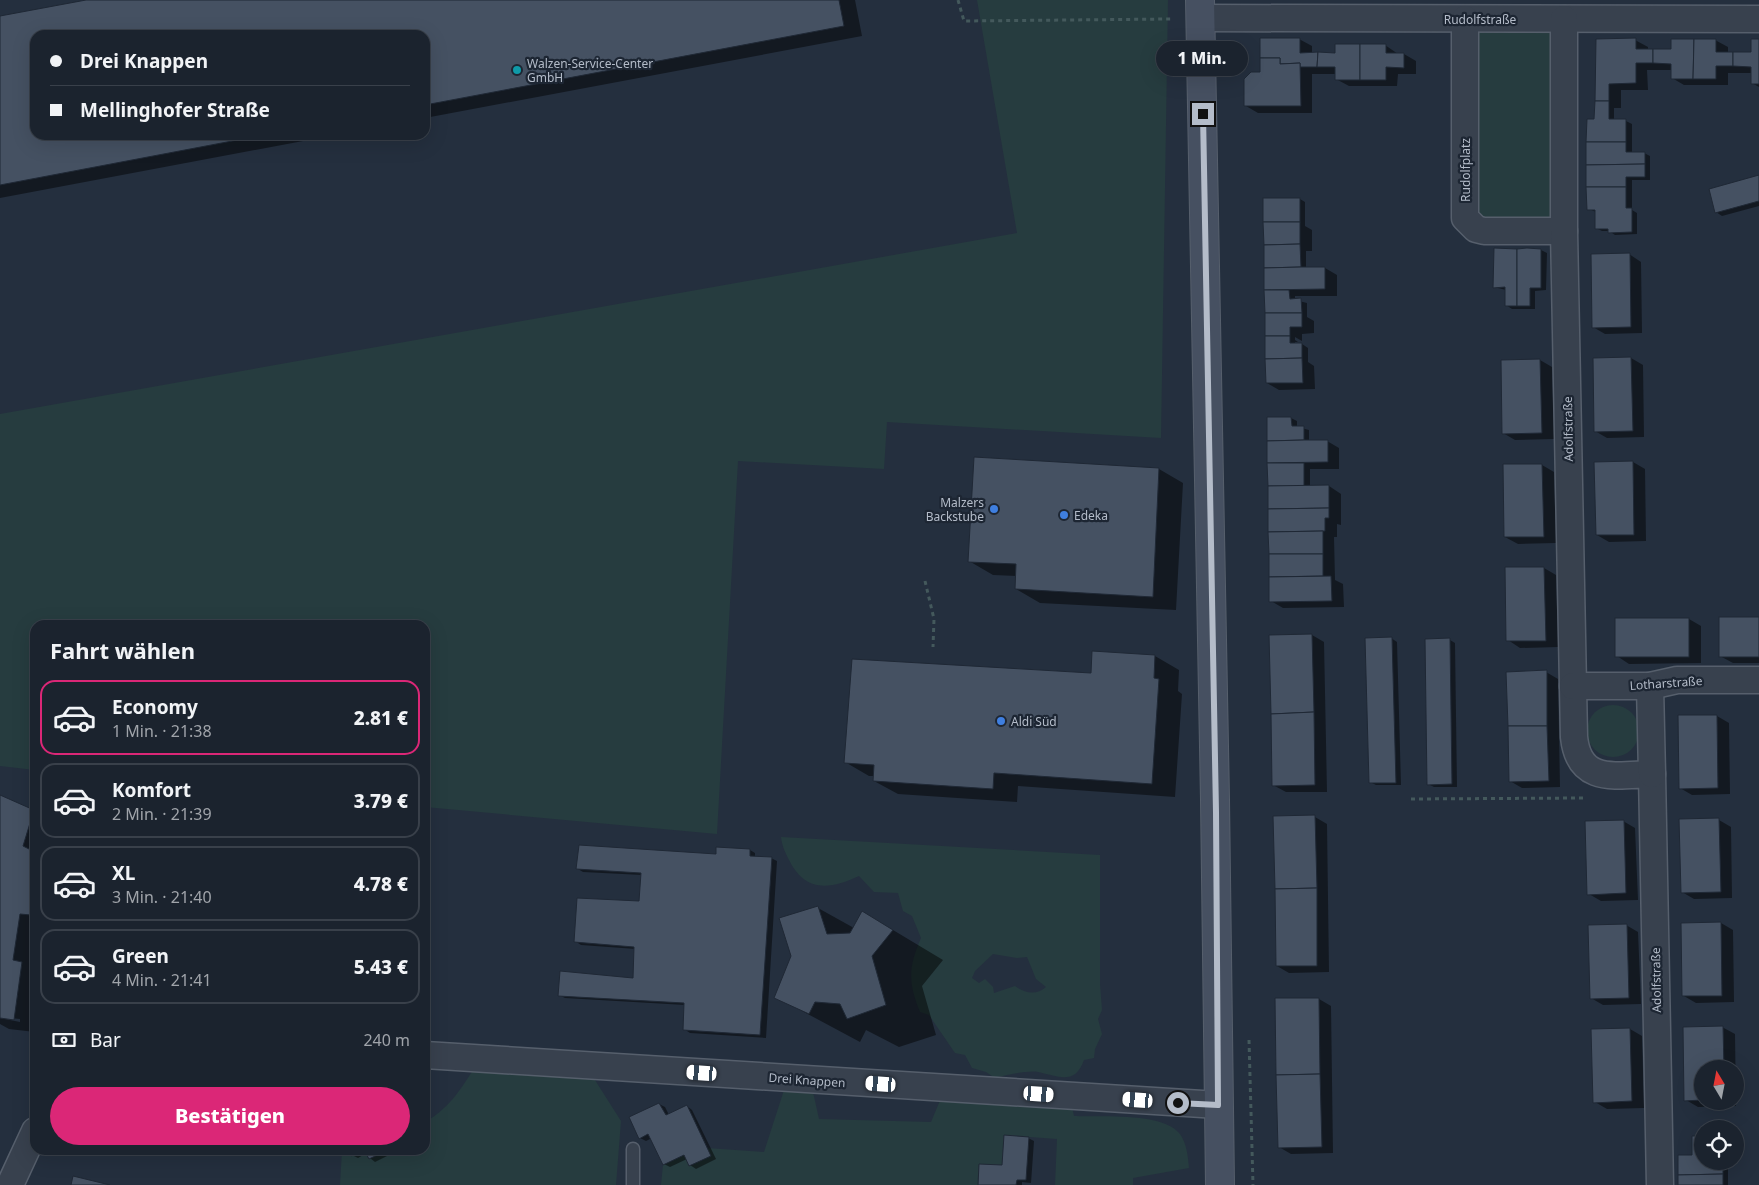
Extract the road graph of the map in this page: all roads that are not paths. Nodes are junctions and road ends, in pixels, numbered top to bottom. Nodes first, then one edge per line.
1 (1200, 9) edge
2 (1465, 19) junction
3 (1564, 19) junction
4 (1759, 19) edge
5 (1564, 231) junction
6 (1759, 680) edge
7 (1573, 686) junction
8 (1650, 686) junction
9 (1652, 774) junction
10 (430, 1055) edge
11 (1218, 1105) junction
12 (30, 1142) edge
13 (633, 1149) dead end
14 (10, 1185) edge
15 (633, 1185) edge
16 (1220, 1185) edge
17 (1660, 1185) edge

1 - 2 street, Rudolfstraße
1 - 11 main road
2 - 3 street, Rudolfstraße
2 - 5 street, Rudolfplatz
3 - 4 street, Rudolfstraße
3 - 5 street, Adolfstraße
5 - 7 street, Adolfstraße
6 - 8 street, Lotharstraße
7 - 8 street, Lotharstraße
7 - 9 street, Adolfstraße
8 - 9 street, Adolfstraße
9 - 17 street, Adolfstraße
10 - 11 street, Drei Knappen
11 - 16 main road
12 - 14 street
13 - 15 lane

